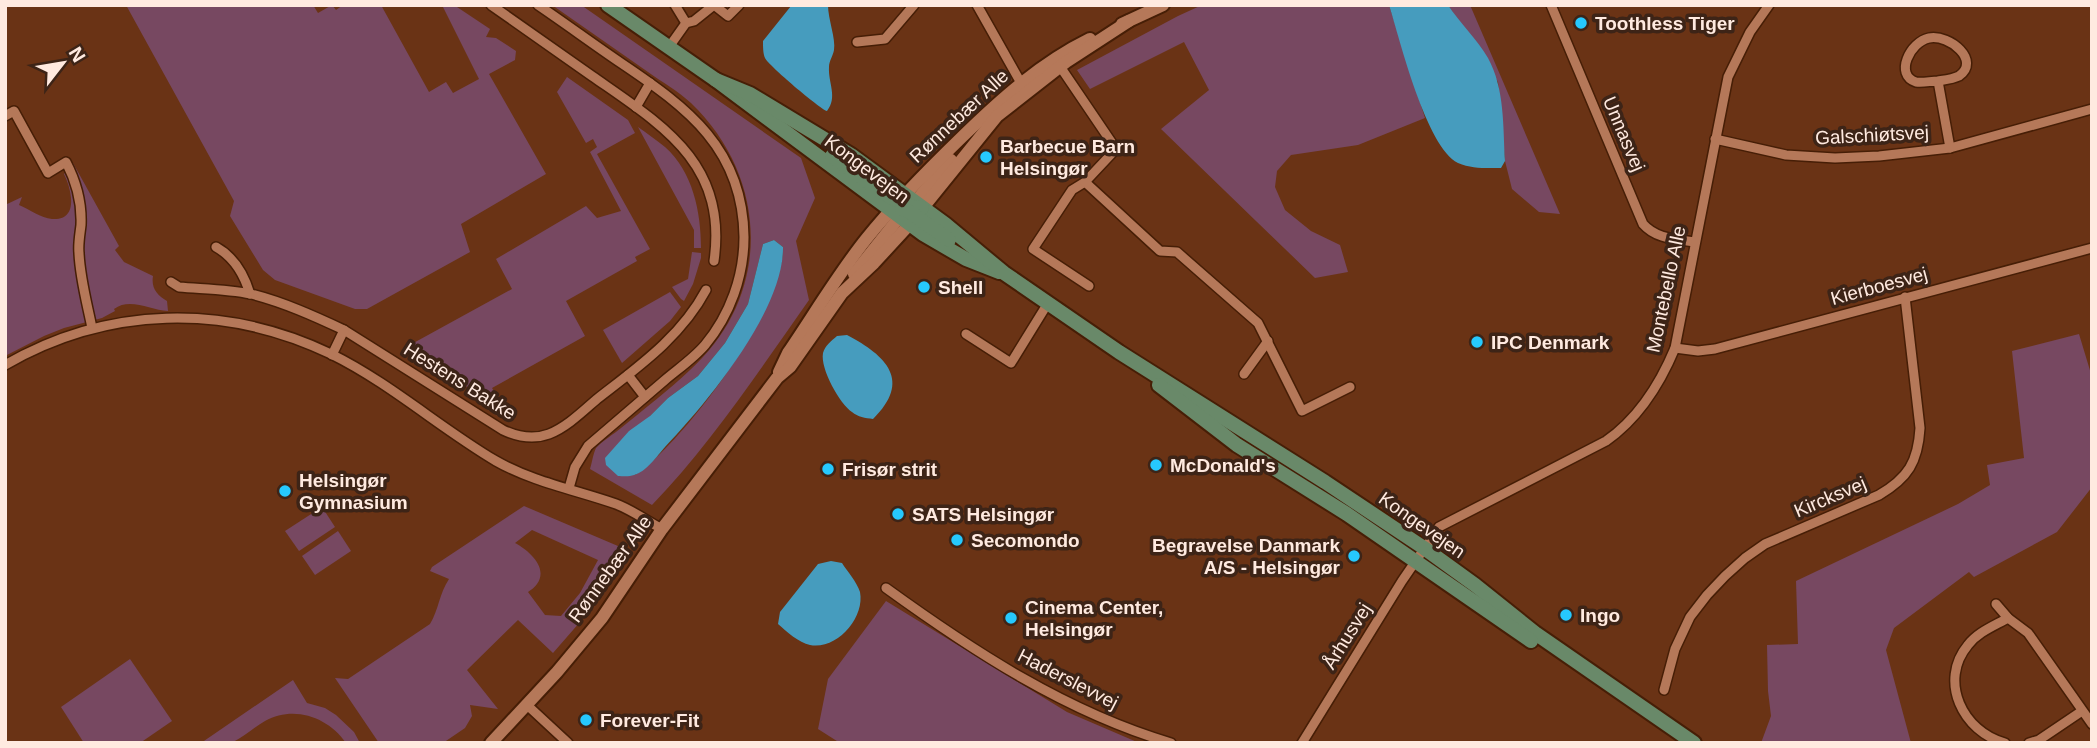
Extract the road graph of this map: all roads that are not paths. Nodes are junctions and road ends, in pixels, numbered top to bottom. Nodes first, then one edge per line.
1 (491, 5) edge
2 (538, 5) edge
3 (608, 5) edge
4 (675, 5) edge
5 (739, 5) edge
6 (914, 5) edge
7 (977, 5) edge
8 (1163, 5) edge
9 (1551, 5) edge
10 (1769, 5) edge
11 (686, 23) junction
12 (857, 41) dead end
13 (669, 47) junction
14 (1058, 62) junction
15 (716, 79) junction
16 (1938, 81) junction
17 (650, 83) junction
18 (1021, 83) junction
19 (636, 107) junction
20 (2092, 109) edge
21 (5, 116) edge
22 (1715, 139) junction
23 (1950, 148) junction
24 (1086, 182) junction
25 (908, 209) junction
26 (1695, 242) junction
27 (216, 247) dead end
28 (2092, 248) edge
29 (713, 261) dead end
30 (999, 272) junction
31 (171, 282) dead end
32 (1089, 286) dead end
33 (706, 290) dead end
34 (250, 294) junction
35 (1905, 297) junction
36 (1048, 303) junction
37 (92, 328) junction
38 (344, 330) junction
39 (966, 334) dead end
40 (1268, 341) junction
41 (1675, 348) junction
42 (1119, 352) junction
43 (332, 355) junction
44 (5, 365) edge
45 (1244, 374) dead end
46 (628, 375) junction
47 (777, 378) junction
48 (1350, 387) dead end
49 (645, 397) junction
50 (569, 488) junction
51 (662, 529) junction
52 (1424, 548) junction
53 (1415, 562) junction
54 (886, 588) dead end
55 (1996, 604) dead end
56 (2008, 618) junction
57 (1664, 690) dead end
58 (527, 705) junction
59 (2082, 711) junction
60 (2092, 724) edge
61 (491, 743) edge
62 (568, 743) edge
63 (1171, 743) edge
64 (1302, 743) edge
65 (1679, 743) edge
66 (1694, 743) edge
67 (2005, 743) edge
68 (2029, 743) edge

1 - 19 street
2 - 17 street
3 - 13 main road, Kongevejen
4 - 11 street
5 - 11 street
6 - 12 street
7 - 18 street
8 - 14 main road, Rønnebær Alle
9 - 26 street, Unnasvej
10 - 22 street, Montebello Alle
11 - 13 street
13 - 15 main road, Kongevejen
14 - 18 main road, Rønnebær Alle
14 - 24 street
14 - 25 main road, Rønnebær Alle
15 - 25 main road, Kongevejen
15 - 25 main road, Kongevejen
16 - 16 street
16 - 23 street, Galschiøtsvej
17 - 19 street
17 - 49 street
18 - 25 main road, Rønnebær Alle
19 - 29 street
20 - 23 street, Galschiøtsvej
21 - 37 street
22 - 23 street, Galschiøtsvej
22 - 26 street, Montebello Alle
24 - 32 street
24 - 40 street
25 - 30 main road, Kongevejen
25 - 30 main road, Kongevejen
25 - 47 main road, Rønnebær Alle
25 - 47 main road, Rønnebær Alle
26 - 41 street, Montebello Alle
27 - 34 street
28 - 35 street, Kierboesvej
30 - 36 main road, Kongevejen
31 - 34 street, Hestens Bakke
33 - 46 street, Hestens Bakke
34 - 38 street, Hestens Bakke
35 - 41 street, Kierboesvej
35 - 57 street, Kircksvej
36 - 39 street
36 - 42 main road, Kongevejen
37 - 43 street
37 - 44 street
38 - 43 street
38 - 46 street, Hestens Bakke
40 - 45 street
40 - 48 street
41 - 52 street, Montebello Alle
42 - 52 main road, Kongevejen
42 - 53 main road, Kongevejen
43 - 50 street
46 - 49 street
47 - 51 main road, Rønnebær Alle
49 - 50 street
50 - 51 street
51 - 58 main road, Rønnebær Alle
52 - 53 street, Århusvej
52 - 66 main road, Kongevejen
53 - 64 street, Århusvej
53 - 65 main road, Kongevejen
54 - 63 street, Haderslevvej
55 - 56 street
56 - 59 street
56 - 67 street
58 - 61 main road, Rønnebær Alle
58 - 62 street
59 - 60 street
59 - 68 street

